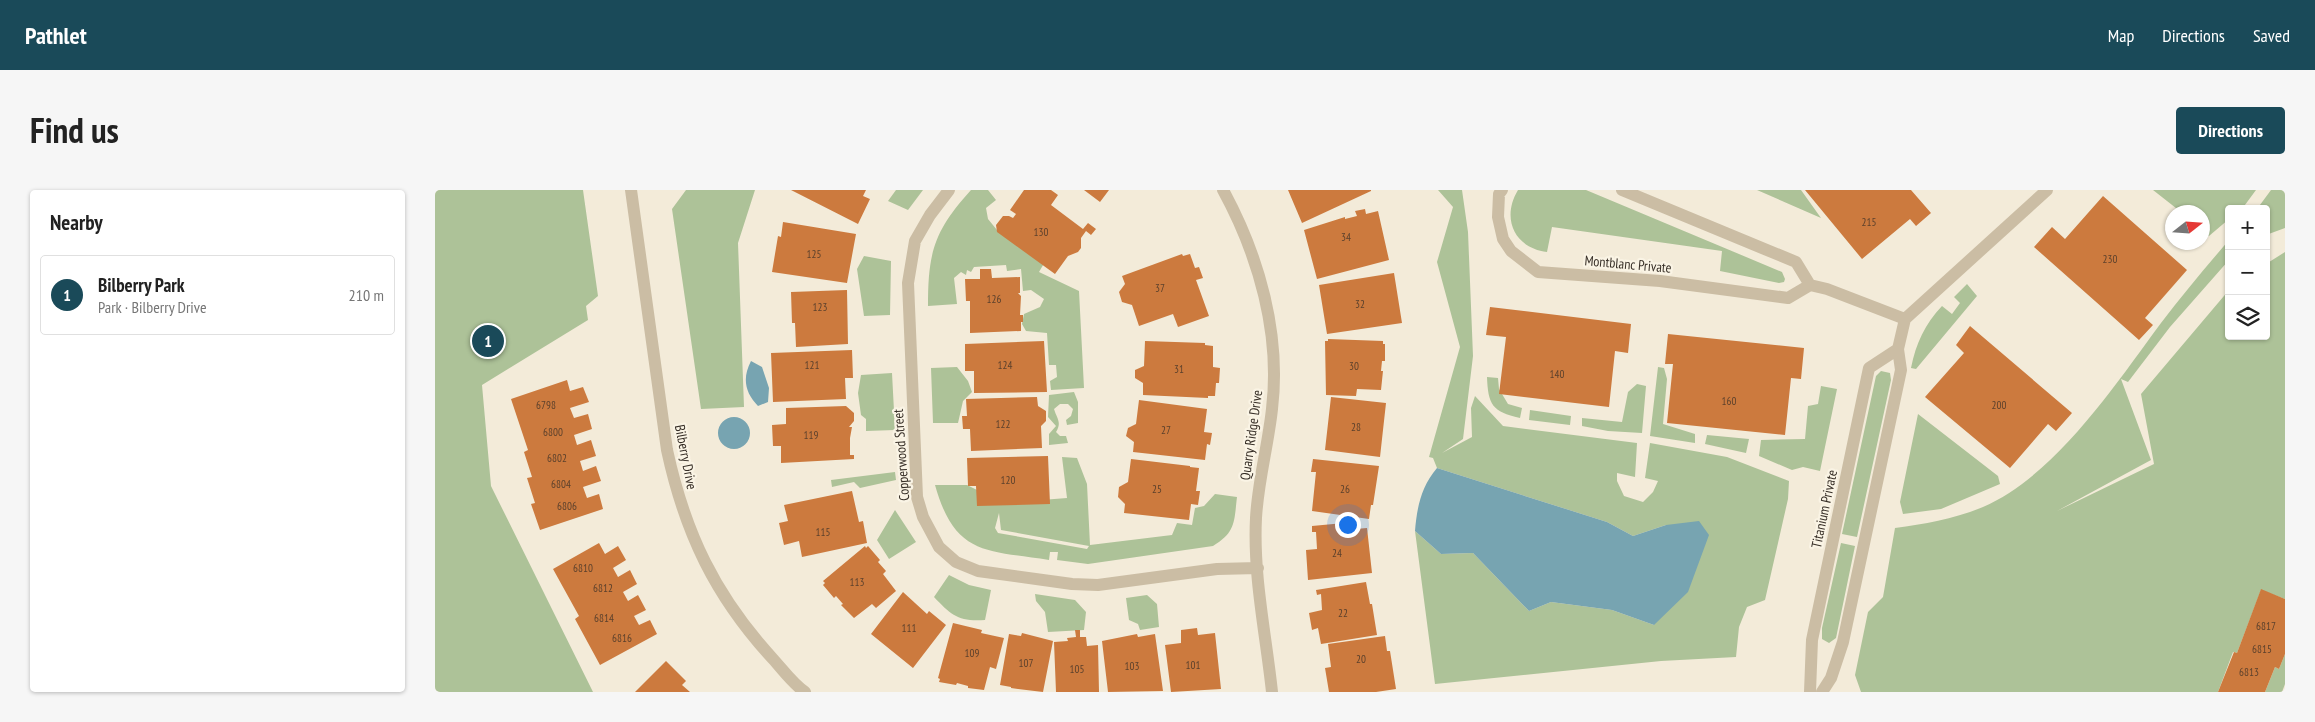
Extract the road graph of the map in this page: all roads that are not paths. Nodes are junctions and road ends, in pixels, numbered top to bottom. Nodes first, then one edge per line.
1 (631, 190) edge
2 (949, 190) edge
3 (1223, 190) edge
4 (1502, 190) edge
5 (1622, 190) edge
6 (2047, 190) edge
7 (1810, 285) junction
8 (1905, 319) junction
9 (1898, 349) junction
10 (1257, 568) junction
11 (805, 692) edge
12 (1271, 692) edge
13 (1810, 692) edge
14 (1822, 692) edge

1 - 11 street, Bilberry Drive
2 - 10 street, Copperwood Street
3 - 10 street, Quarry Ridge Drive
4 - 7 street, Montblanc Private
5 - 7 street
6 - 8 street
7 - 8 street
8 - 9 street
9 - 13 street, Titanium Private
9 - 14 street
10 - 12 street, Quarry Ridge Drive

